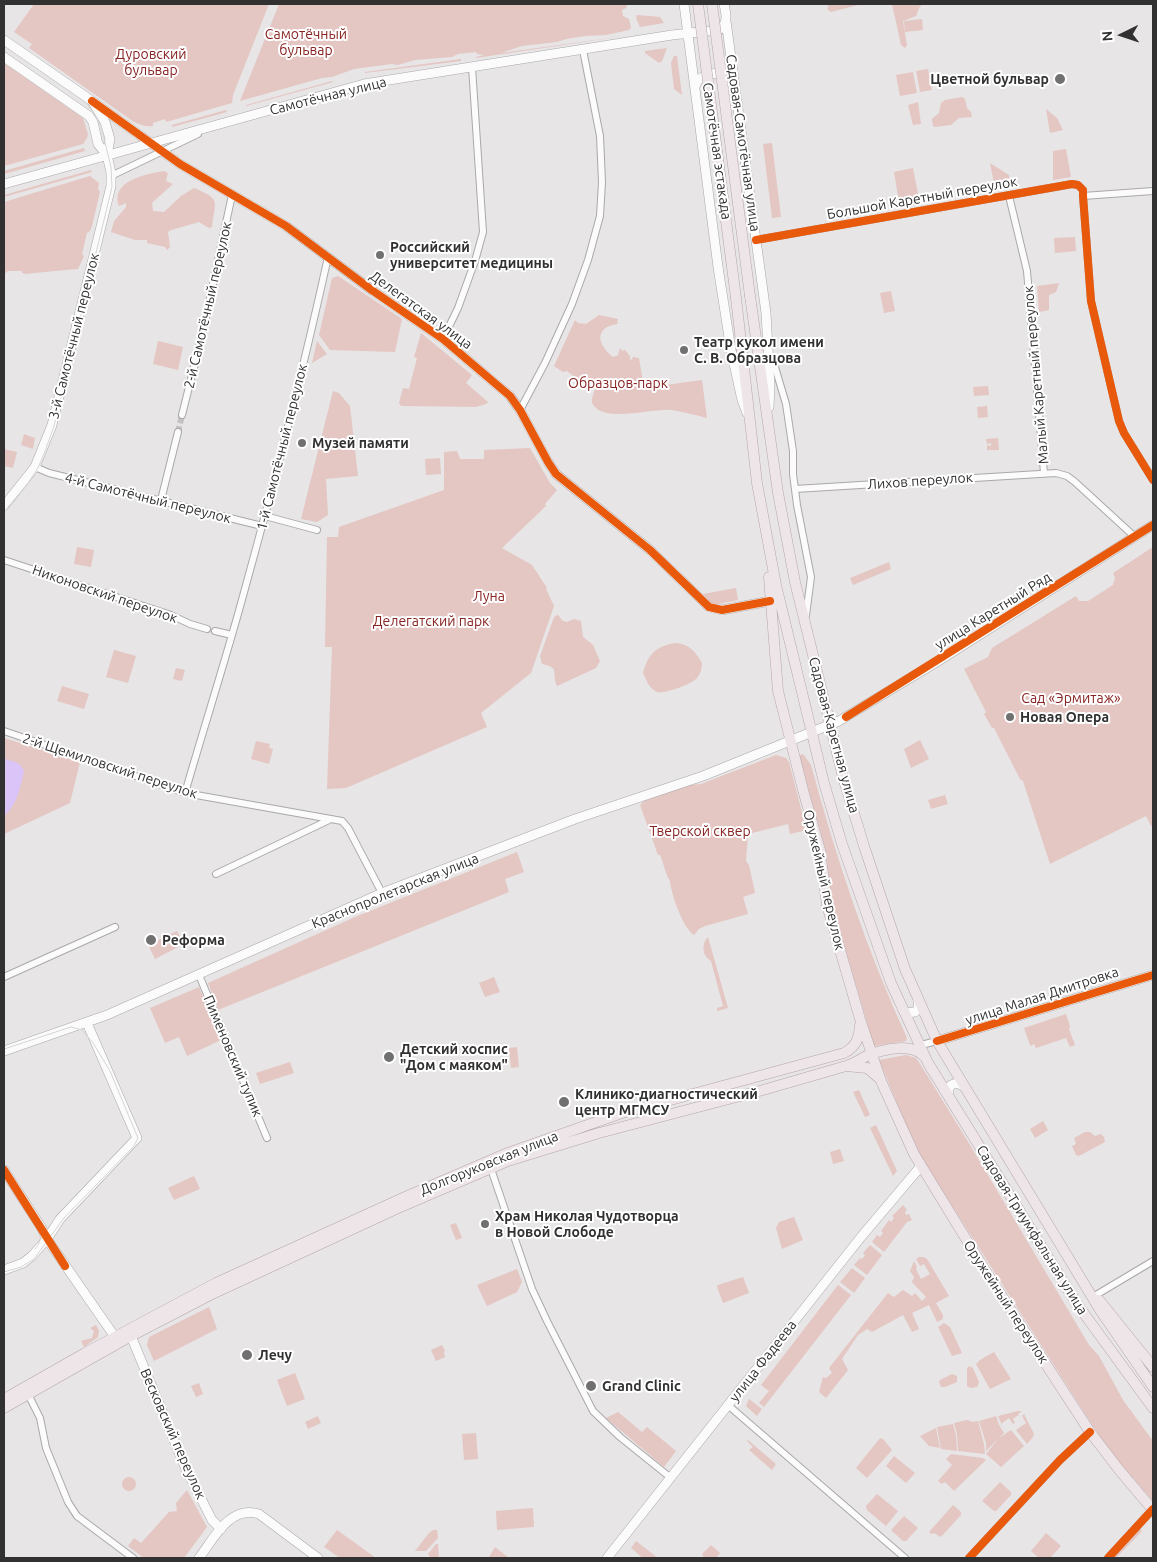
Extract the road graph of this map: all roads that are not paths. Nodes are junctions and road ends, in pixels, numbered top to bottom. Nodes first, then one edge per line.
1 (684, 4) edge
2 (698, 4) edge
3 (712, 4) edge
4 (724, 4) edge
5 (726, 18) junction
6 (688, 34) junction
7 (4, 40) edge
8 (584, 50) junction
9 (4, 57) edge
10 (472, 67) junction
11 (736, 87) junction
12 (694, 90) junction
13 (92, 101) junction
14 (210, 128) junction
15 (150, 142) junction
16 (162, 151) junction
17 (107, 155) junction
18 (111, 176) junction
19 (4, 184) edge
20 (1153, 191) edge
21 (232, 195) junction
22 (1009, 196) junction
23 (1083, 196) junction
24 (756, 240) junction
25 (328, 257) junction
26 (443, 339) junction
27 (768, 344) junction
28 (520, 410) junction
29 (182, 415) tunnel mouth
30 (768, 418) junction
31 (750, 421) junction
32 (178, 432) tunnel mouth
33 (36, 467) junction
34 (1044, 473) junction
35 (1153, 480) edge
36 (795, 489) junction
37 (160, 500) junction
38 (4, 506) edge
39 (264, 516) junction
40 (1153, 525) edge
41 (262, 526) junction
42 (317, 530) dead end
43 (766, 536) junction
44 (1135, 536) junction
45 (4, 560) edge
46 (770, 601) junction
47 (806, 626) junction
48 (207, 628) dead end
49 (215, 631) dead end
50 (232, 635) junction
51 (830, 724) junction
52 (4, 731) edge
53 (811, 733) junction
54 (790, 741) junction
55 (185, 793) junction
56 (330, 820) junction
57 (216, 874) dead end
58 (382, 893) junction
59 (115, 927) dead end
60 (199, 975) junction
61 (1153, 975) edge
62 (4, 977) edge
63 (918, 1002) junction
64 (902, 1008) junction
65 (860, 1019) junction
66 (87, 1023) junction
67 (937, 1041) junction
68 (919, 1045) junction
69 (904, 1048) junction
70 (4, 1051) edge
71 (844, 1053) junction
72 (871, 1054) junction
73 (926, 1057) junction
74 (846, 1066) junction
75 (759, 1075) junction
76 (881, 1081) junction
77 (965, 1087) junction
78 (763, 1090) junction
79 (949, 1097) junction
80 (619, 1114) junction
81 (623, 1127) junction
82 (267, 1138) dead end
83 (921, 1166) junction
84 (491, 1168) junction
85 (4, 1170) edge
86 (47, 1239) junction
87 (1153, 1261) edge
88 (4, 1270) edge
89 (1078, 1274) junction
90 (1096, 1296) junction
91 (131, 1336) junction
92 (115, 1337) junction
93 (1153, 1367) edge
94 (1153, 1386) edge
95 (28, 1394) junction
96 (4, 1399) edge
97 (729, 1406) junction
98 (4, 1408) edge
99 (1153, 1408) edge
100 (1090, 1432) junction
101 (671, 1478) junction
102 (1153, 1509) edge
103 (221, 1529) junction
104 (133, 1558) edge
105 (199, 1558) edge
106 (318, 1558) edge
107 (607, 1558) edge
108 (905, 1558) edge
109 (969, 1558) edge
110 (1108, 1558) edge

1 - 6 main road
2 - 31 main road, Самотёчная эстакада, bridge
3 - 30 main road, Самотёчная эстакада, bridge
4 - 5 main road, Садовая-Самотёчная улица
5 - 6 main road, Самотёчная улица
5 - 11 main road, Садовая-Самотёчная улица
6 - 8 main road, Самотёчная улица
6 - 12 main road
7 - 13 main road, Делегатская улица
8 - 10 main road, Самотёчная улица
8 - 28 street
9 - 17 main road
10 - 14 main road, Самотёчная улица
10 - 26 street
11 - 12 main road
11 - 24 main road, Садовая-Самотёчная улица
12 - 31 main road
13 - 15 main road, Делегатская улица
13 - 17 main road, Делегатская улица
14 - 15 main road, Самотёчная улица
14 - 16 street
15 - 16 main road, Делегатская улица
15 - 17 main road, Самотёчная улица
16 - 18 street
16 - 21 main road, Делегатская улица
17 - 18 main road, 3-й Самотёчный переулок
17 - 19 main road, Самотёчная улица
18 - 33 main road, 3-й Самотёчный переулок
20 - 23 street
21 - 25 main road, Делегатская улица
21 - 29 street, 2-й Самотёчный переулок
22 - 23 street, Большой Каретный переулок
22 - 24 street, Большой Каретный переулок
22 - 34 street, Малый Каретный переулок
23 - 35 street
24 - 27 main road, Садовая-Самотёчная улица
25 - 26 main road, Делегатская улица
25 - 39 street, 1-й Самотёчный переулок
26 - 28 main road, Делегатская улица
27 - 30 main road, Садовая-Самотёчная улица
27 - 36 street
28 - 46 main road, Делегатская улица
30 - 47 main road, Садовая-Каретная улица
31 - 43 main road, Садовая-Каретная улица
32 - 37 street
33 - 37 street, 4-й Самотёчный переулок
33 - 38 main road, 3-й Самотёчный переулок
34 - 36 street, Лихов переулок
34 - 44 street, Малый Каретный переулок
36 - 47 street
37 - 41 street, 4-й Самотёчный переулок
39 - 41 street, 1-й Самотёчный переулок
39 - 42 street
40 - 44 main road, улица Каретный Ряд
41 - 50 street, 1-й Самотёчный переулок
43 - 46 main road, Садовая-Каретная улица
43 - 53 main road, Садовая-Каретная улица
44 - 51 main road, улица Каретный Ряд
45 - 48 street, Никоновский переулок
46 - 54 main road, Садовая-Каретная улица
47 - 51 main road, Садовая-Каретная улица
49 - 50 street
50 - 55 street, 1-й Самотёчный переулок
51 - 53 main road, улица Каретный Ряд
51 - 63 main road, Садовая-Каретная улица
52 - 55 street, 2-й Щемиловский переулок
53 - 54 main road, улица Каретный Ряд
53 - 64 main road, Садовая-Каретная улица
54 - 58 main road, Краснопролетарская улица
54 - 65 main road, Оружейный переулок
55 - 56 street, 2-й Щемиловский переулок
56 - 57 street
56 - 58 street, 2-й Щемиловский переулок
58 - 60 main road, Краснопролетарская улица
59 - 62 street
60 - 66 main road, Краснопролетарская улица
60 - 82 street, Пименовский тупик
61 - 67 main road, улица Малая Дмитровка
63 - 64 main road
63 - 67 main road, Садовая-Каретная улица
64 - 68 main road, Садовая-Каретная улица
65 - 71 main road
65 - 72 main road
66 - 70 main road, Краснопролетарская улица
66 - 86 main road
67 - 68 street
67 - 77 main road, Садовая-Триумфальная улица
68 - 69 street
68 - 73 main road, Садовая-Триумфальная улица
69 - 72 main road
69 - 73 main road
71 - 72 street
71 - 75 main road, Долгоруковская улица
72 - 74 main road
72 - 76 main road
73 - 79 main road, Садовая-Триумфальная улица
74 - 76 main road, Долгоруковская улица
74 - 78 main road, Долгоруковская улица
75 - 78 street
75 - 80 main road, Долгоруковская улица
76 - 83 main road, Оружейный переулок
77 - 79 main road
77 - 89 main road, Садовая-Триумфальная улица
78 - 81 main road, Долгоруковская улица
79 - 99 main road, Садовая-Триумфальная улица
80 - 81 street
80 - 92 main road, Долгоруковская улица
81 - 84 main road, Долгоруковская улица
83 - 97 main road, улица Фадеева
83 - 100 main road, Оружейный переулок
84 - 91 main road, Долгоруковская улица
84 - 101 street
85 - 86 main road
86 - 88 main road
86 - 92 main road
87 - 90 street
89 - 90 main road
89 - 94 main road, Садовая-Триумфальная улица
90 - 93 main road
91 - 95 main road, Долгоруковская улица
91 - 103 main road, Весковский переулок
92 - 96 main road, Долгоруковская улица
95 - 98 main road, Долгоруковская улица
95 - 104 street
97 - 101 main road, улица Фадеева
97 - 108 street
100 - 102 main road, Оружейный переулок
100 - 109 street
101 - 107 main road, улица Фадеева
102 - 110 street
103 - 105 main road
103 - 106 main road

